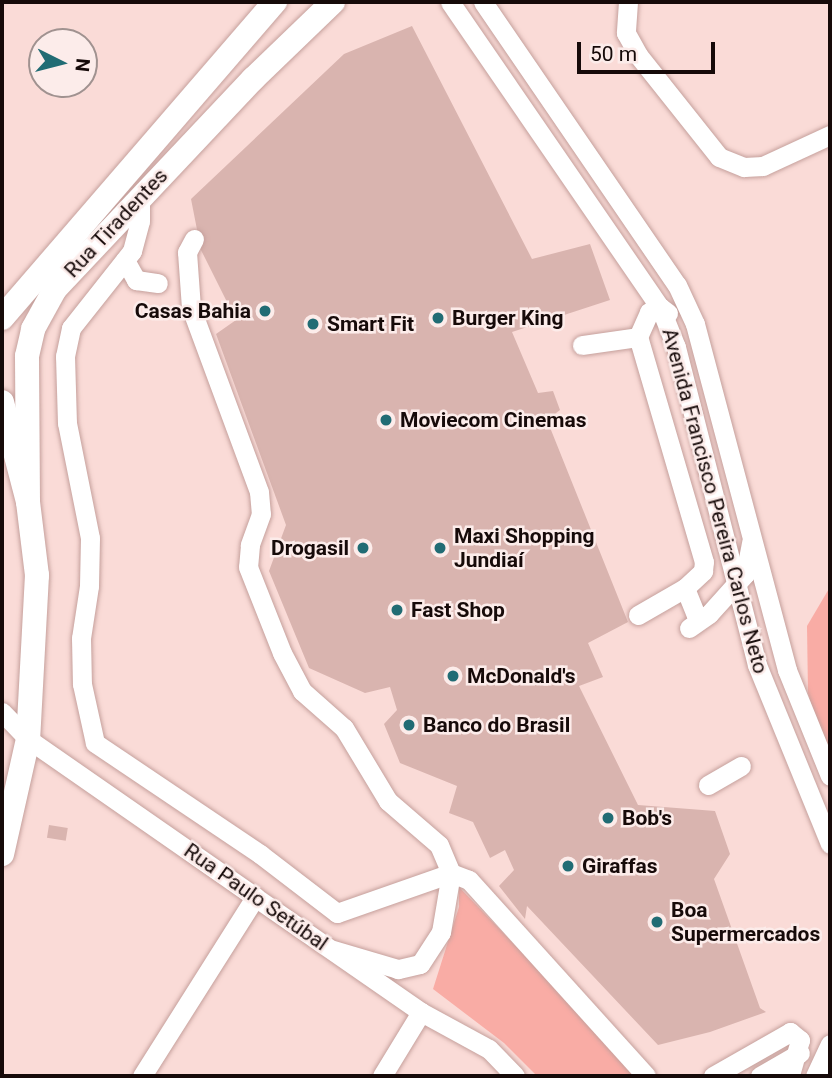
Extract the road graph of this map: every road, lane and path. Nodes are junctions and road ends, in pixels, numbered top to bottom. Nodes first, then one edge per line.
1 (275, 2) edge
2 (450, 2) edge
3 (483, 2) edge
4 (628, 2) edge
5 (329, 5) edge
6 (830, 135) edge
7 (140, 197) junction
8 (194, 239) dead end
9 (125, 260) junction
10 (158, 283) dead end
11 (660, 307) junction
12 (2, 318) edge
13 (638, 337) junction
14 (582, 345) dead end
15 (706, 359) junction
16 (2, 402) edge
17 (28, 502) junction
18 (752, 534) junction
19 (734, 584) junction
20 (685, 587) junction
21 (638, 615) dead end
22 (32, 692) junction
23 (5, 713) edge
24 (812, 729) junction
25 (28, 739) junction
26 (741, 766) dead end
27 (830, 776) edge
28 (708, 785) dead end
29 (814, 805) junction
30 (830, 844) edge
31 (2, 854) edge
32 (451, 873) junction
33 (256, 897) junction
34 (333, 950) junction
35 (421, 1012) junction
36 (830, 1044) edge
37 (800, 1053) junction
38 (725, 1073) edge
39 (142, 1076) edge
40 (382, 1076) edge
41 (515, 1076) edge
42 (646, 1076) edge
43 (760, 1076) edge
44 (790, 1076) edge
45 (814, 1076) edge

1 - 12 main road, Rua Tiradentes
2 - 11 street, Avenida Francisco Pereira Carlos Neto
3 - 15 street, Avenida Francisco Pereira Carlos Neto
4 - 6 street
5 - 7 main road, Rua Tiradentes
7 - 9 street
7 - 17 main road, Rua Tiradentes
8 - 32 street
9 - 10 street
9 - 32 street
11 - 13 street
11 - 15 street
11 - 19 street, Avenida Francisco Pereira Carlos Neto
13 - 14 street
13 - 20 street
15 - 18 street, Avenida Francisco Pereira Carlos Neto
16 - 17 main road
17 - 22 main road
18 - 19 street
18 - 24 street, Avenida Francisco Pereira Carlos Neto
19 - 20 street
19 - 29 street, Avenida Francisco Pereira Carlos Neto
20 - 21 street
22 - 23 main road
22 - 25 main road
23 - 25 street, Rua Paulo Setúbal
24 - 27 street, Avenida Francisco Pereira Carlos Neto
24 - 29 street
25 - 31 main road
25 - 33 street, Rua Paulo Setúbal
26 - 28 street
29 - 30 street, Avenida Francisco Pereira Carlos Neto
32 - 34 street
32 - 42 street
33 - 34 street, Rua Paulo Setúbal
33 - 39 street
34 - 35 street, Rua Paulo Setúbal
35 - 40 street
35 - 41 street, Rua Paulo Setúbal
36 - 45 street
37 - 38 street
37 - 43 street
37 - 44 street

